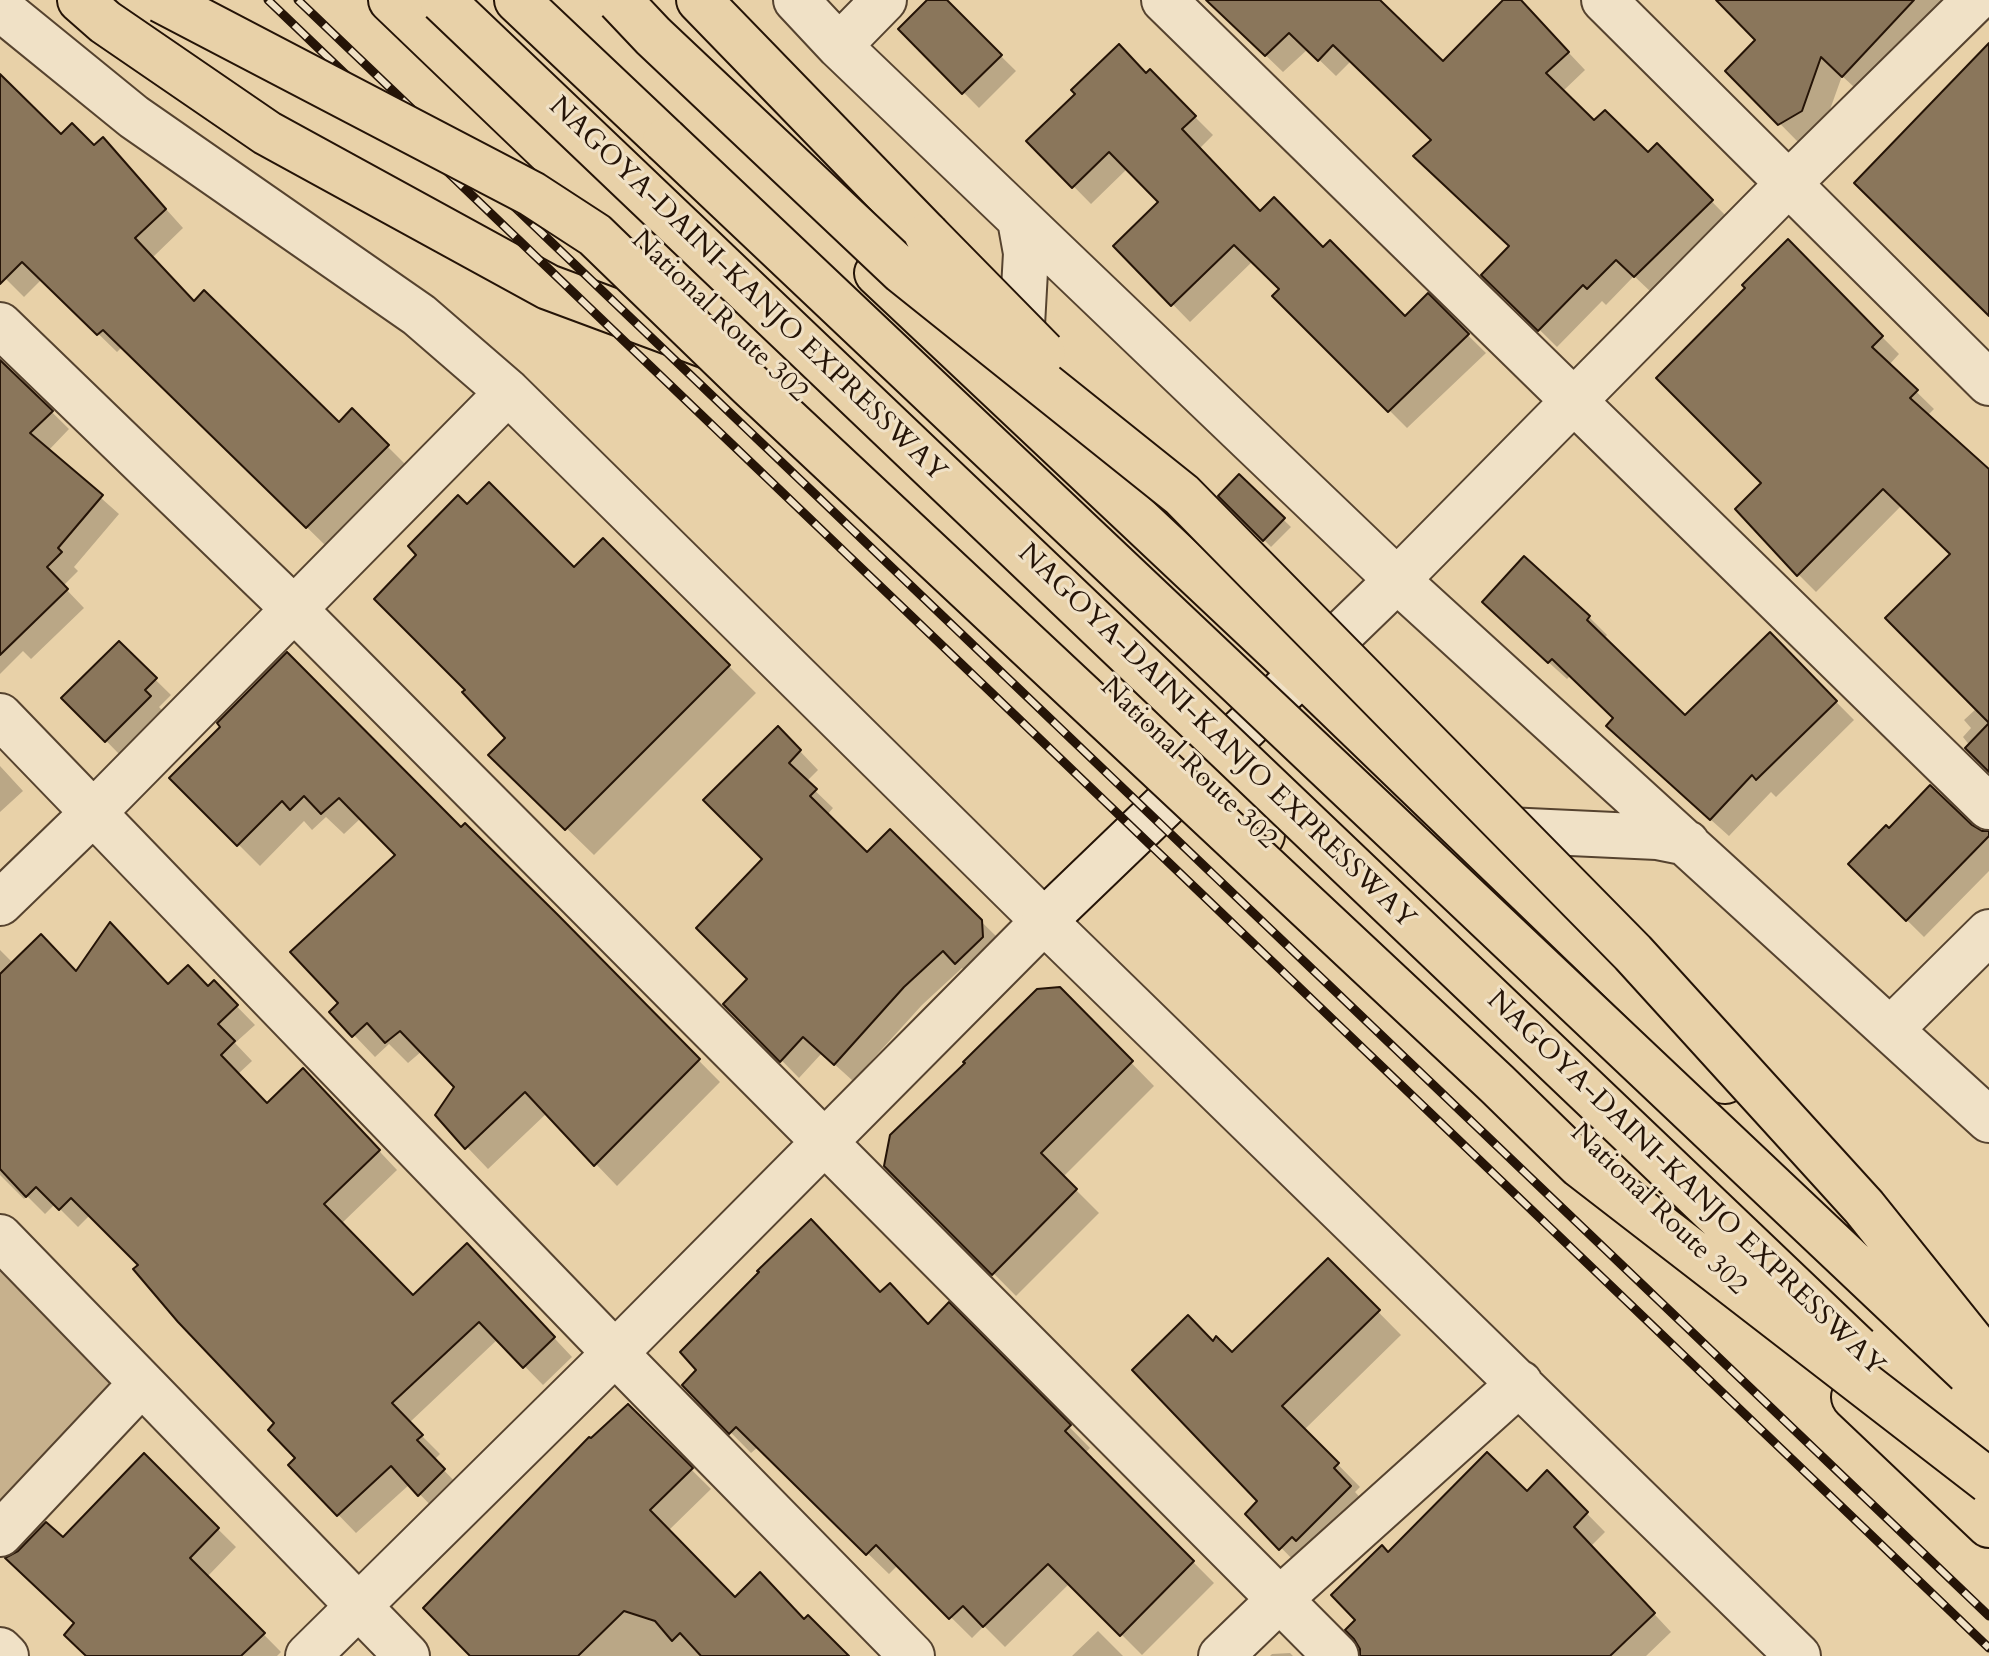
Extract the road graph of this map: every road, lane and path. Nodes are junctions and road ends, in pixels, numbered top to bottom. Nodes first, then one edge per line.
1 (80, 0) edge
2 (161, 0) edge
3 (391, 0) edge
4 (421, 0) edge
5 (442, 0) edge
6 (517, 0) edge
7 (592, 0) edge
8 (619, 0) edge
9 (628, 0) edge
10 (699, 0) edge
11 (796, 0) edge
12 (884, 0) edge
13 (1164, 0) edge
14 (1604, 0) edge
15 (1975, 0) edge
16 (8, 29) edge
17 (839, 46) junction
18 (516, 70) junction
19 (1790, 182) junction
20 (1020, 220) junction
21 (877, 273) junction
22 (0, 325) edge
23 (777, 372) junction
24 (1989, 383) edge
25 (508, 392) junction
26 (1573, 399) junction
27 (1017, 404) junction
28 (1182, 495) junction
29 (1397, 580) junction
30 (294, 609) junction
31 (1302, 673) junction
32 (0, 716) edge
33 (1198, 774) junction
34 (1989, 807) edge
35 (94, 812) junction
36 (1462, 828) junction
37 (1687, 843) junction
38 (0, 903) edge
39 (1044, 921) junction
40 (1989, 932) edge
41 (1891, 1029) junction
42 (1989, 1120) edge
43 (823, 1143) junction
44 (0, 1237) edge
45 (1989, 1336) edge
46 (615, 1353) junction
47 (1989, 1363) edge
48 (1520, 1383) junction
49 (141, 1384) junction
50 (1989, 1392) edge
51 (1989, 1474) edge
52 (1989, 1481) edge
53 (1989, 1525) edge
54 (0, 1534) edge
55 (1280, 1599) junction
56 (358, 1606) junction
57 (0, 1650) edge
58 (6, 1656) edge
59 (308, 1656) edge
60 (407, 1656) edge
61 (912, 1656) edge
62 (1221, 1656) edge
63 (1336, 1656) edge
64 (1798, 1656) edge

1 - 23 highway
2 - 52 highway, bridge
3 - 23 highway, National Route 302
4 - 18 highway, bridge
5 - 18 highway, NAGOYA-DAINI-KANJO EXPRESSWAY, bridge
6 - 50 highway, NAGOYA-DAINI-KANJO EXPRESSWAY, bridge
7 - 21 highway
8 - 28 highway, bridge
9 - 21 highway
10 - 28 highway, bridge
11 - 17 street
12 - 17 street
13 - 26 street
14 - 19 street
15 - 19 street
16 - 25 street
17 - 20 street
18 - 51 highway, NAGOYA-DAINI-KANJO EXPRESSWAY, bridge
19 - 24 street
19 - 26 street
20 - 27 street
20 - 29 street
21 - 27 highway
22 - 30 street
23 - 33 highway, National Route 302
25 - 30 street
25 - 39 street
26 - 29 street
26 - 34 street
27 - 31 highway
28 - 47 highway, bridge
29 - 31 street
29 - 37 street
30 - 35 street
30 - 43 street
31 - 33 street
31 - 36 highway
32 - 35 street
33 - 39 street
33 - 53 highway, National Route 302
35 - 38 street
35 - 46 street
36 - 37 street
36 - 45 highway
37 - 41 street
39 - 43 street
39 - 48 street
40 - 41 street
41 - 42 street
43 - 46 street
43 - 55 street
44 - 49 street
46 - 56 street
46 - 61 street
48 - 55 street
48 - 64 street
49 - 54 street
49 - 56 street
55 - 62 street
55 - 63 street
56 - 59 street
56 - 60 street
57 - 58 street

